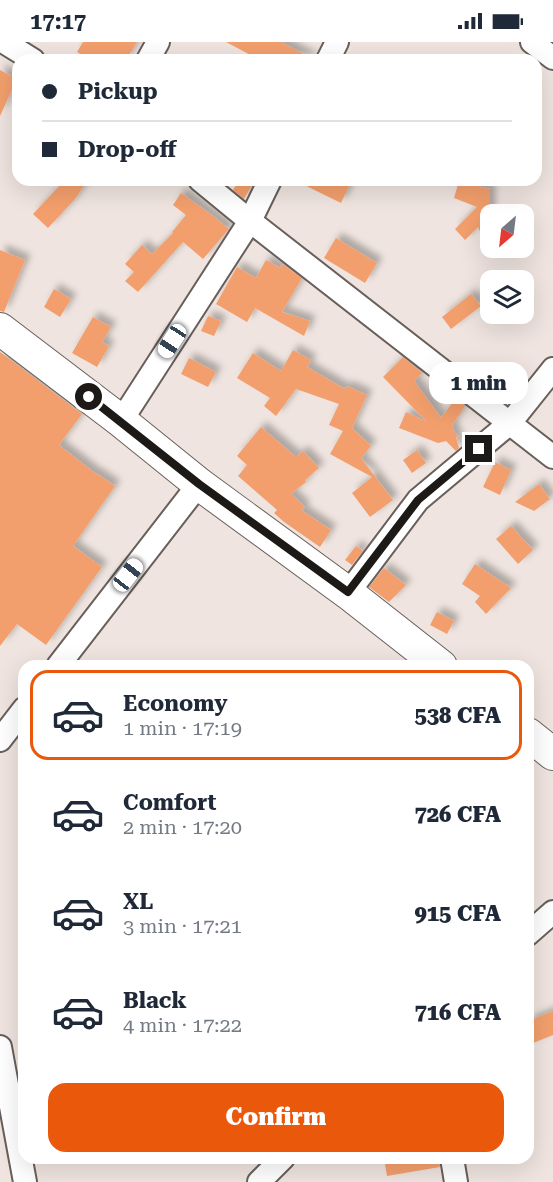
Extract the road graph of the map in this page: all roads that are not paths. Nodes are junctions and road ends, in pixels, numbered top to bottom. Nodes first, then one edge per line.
1 (4, 42) edge
2 (532, 42) edge
3 (23, 54) edge
4 (553, 58) edge
5 (207, 186) edge
6 (267, 186) edge
7 (250, 221) junction
8 (0, 329) edge
9 (553, 369) edge
10 (121, 421) junction
11 (510, 423) junction
12 (553, 457) edge
13 (199, 484) junction
14 (348, 592) junction
15 (63, 660) edge
16 (433, 660) edge
17 (18, 717) edge
18 (534, 739) edge
19 (0, 740) edge
20 (553, 754) edge
21 (553, 912) edge
22 (534, 929) edge
23 (0, 1047) edge
24 (18, 1144) edge
25 (22, 1164) edge
26 (277, 1164) edge
27 (453, 1164) edge
28 (25, 1182) edge
29 (259, 1182) edge
30 (456, 1182) edge

1 - 3 street
2 - 4 street
5 - 7 street
6 - 7 street
7 - 10 street
7 - 11 street
8 - 10 main road
9 - 11 street
10 - 13 main road
11 - 12 street
11 - 14 street
13 - 14 main road
13 - 15 street
14 - 16 main road
17 - 19 street
18 - 20 main road
21 - 22 street
23 - 24 street
25 - 28 street
26 - 29 street
27 - 30 street

